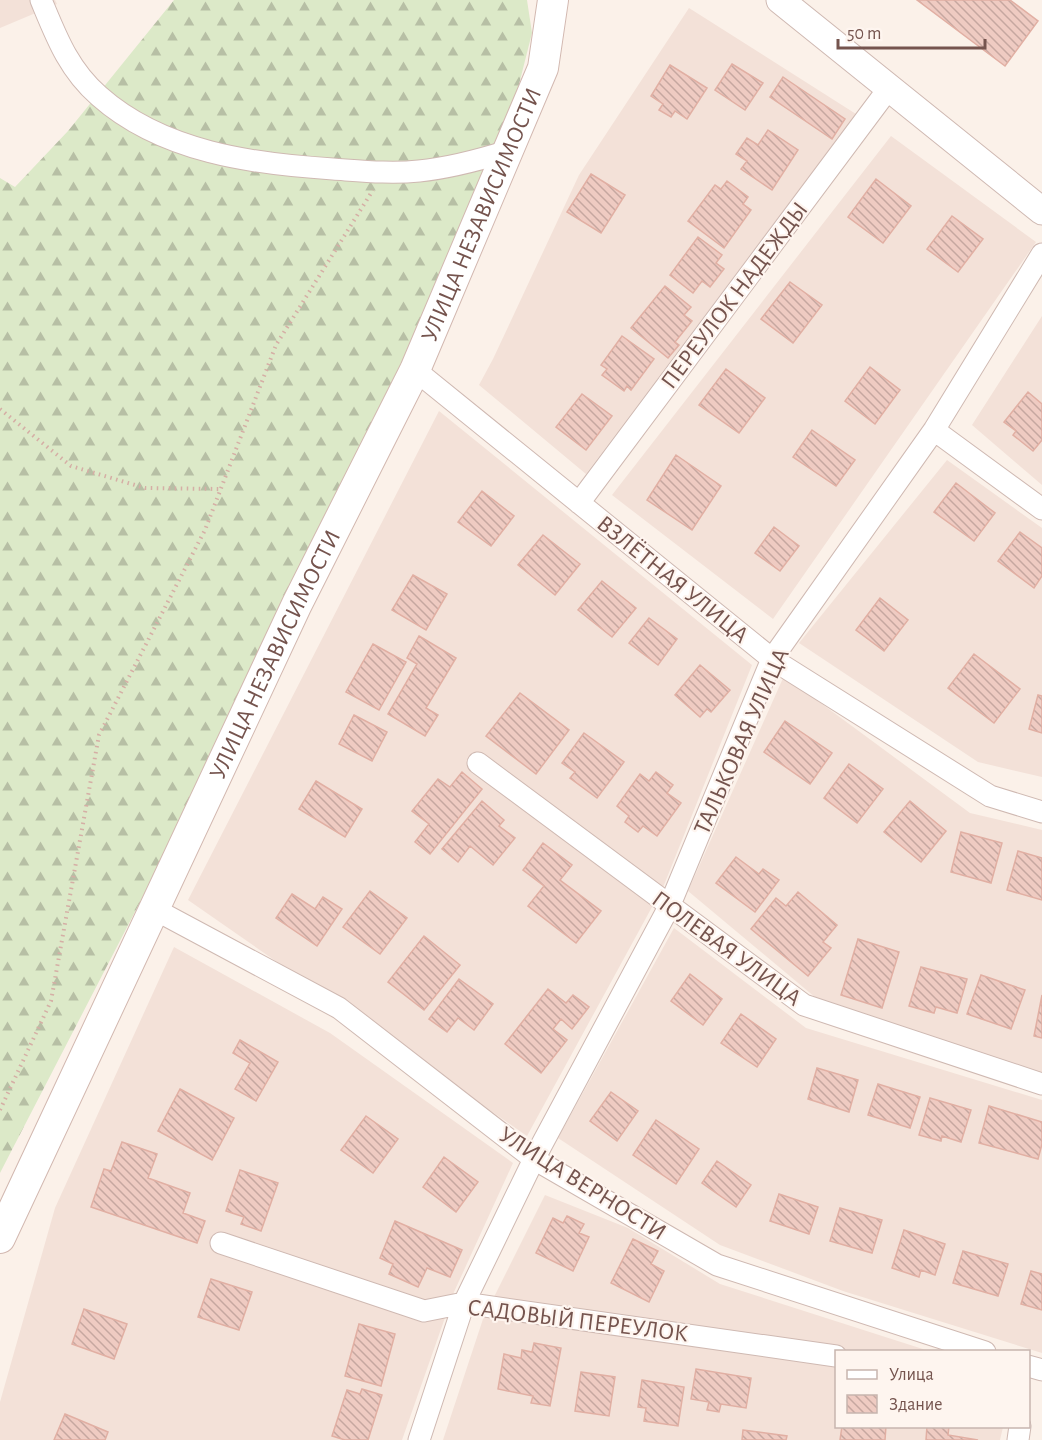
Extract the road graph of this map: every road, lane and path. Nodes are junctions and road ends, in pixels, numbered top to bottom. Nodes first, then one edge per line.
1 (553, 0) edge
2 (780, 0) edge
3 (42, 5) edge
4 (889, 88) junction
5 (508, 151) junction
6 (380, 173) junction
7 (1042, 211) edge
8 (1042, 254) edge
9 (415, 370) junction
10 (0, 409) edge
11 (934, 430) junction
12 (220, 489) junction
13 (579, 503) junction
14 (1042, 509) edge
15 (772, 659) junction
16 (478, 763) dead end
17 (1042, 812) edge
18 (669, 907) junction
19 (154, 909) junction
20 (1042, 1084) edge
21 (0, 1110) edge
22 (534, 1158) junction
23 (0, 1238) edge
24 (221, 1244) dead end
25 (464, 1303) junction
26 (979, 1350) edge
27 (835, 1356) edge
28 (419, 1440) edge

1 - 5 main road, УЛИЦА НЕЗАВИСИМОСТИ
2 - 4 street
3 - 6 street
4 - 7 street
4 - 13 street, ПЕРЕУЛОК НАДЕЖДЫ
5 - 6 street
5 - 9 main road, УЛИЦА НЕЗАВИСИМОСТИ
6 - 12 path
8 - 11 street, ТАЛЬКОВАЯ УЛИЦА
9 - 13 street, ВЗЛЁТНАЯ УЛИЦА
9 - 19 main road, УЛИЦА НЕЗАВИСИМОСТИ
10 - 12 path
11 - 14 street
11 - 15 street, ТАЛЬКОВАЯ УЛИЦА
12 - 21 path
13 - 15 street, ВЗЛЁТНАЯ УЛИЦА
15 - 17 street, ВЗЛЁТНАЯ УЛИЦА
15 - 18 street, ТАЛЬКОВАЯ УЛИЦА
16 - 18 street, ПОЛЕВАЯ УЛИЦА
18 - 20 street, ПОЛЕВАЯ УЛИЦА
18 - 22 street, ТАЛЬКОВАЯ УЛИЦА
19 - 22 street, УЛИЦА ВЕРНОСТИ
19 - 23 main road, УЛИЦА НЕЗАВИСИМОСТИ
22 - 25 street, ТАЛЬКОВАЯ УЛИЦА
22 - 26 street, УЛИЦА ВЕРНОСТИ
24 - 25 street, САДОВЫЙ ПЕРЕУЛОК
25 - 27 street, САДОВЫЙ ПЕРЕУЛОК
25 - 28 street, ТАЛЬКОВАЯ УЛИЦА

